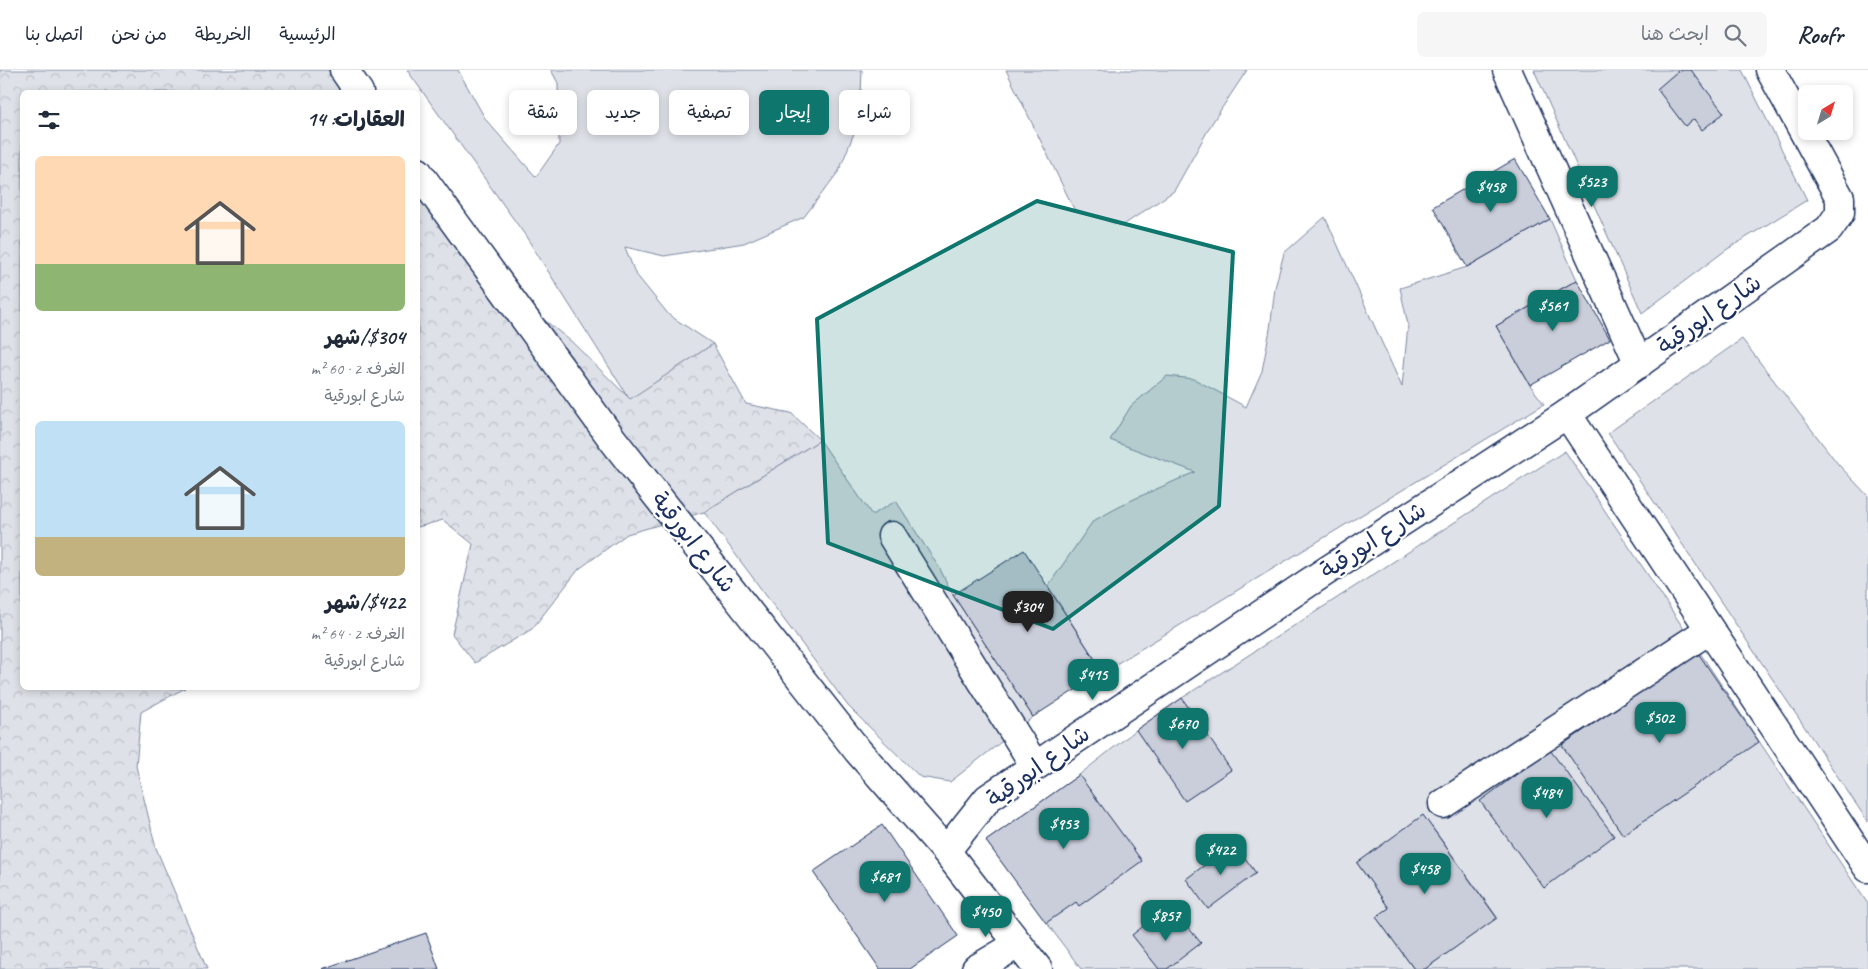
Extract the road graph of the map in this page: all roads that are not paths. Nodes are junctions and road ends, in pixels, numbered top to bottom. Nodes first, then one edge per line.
1 (344, 70) edge
2 (1507, 70) edge
3 (1770, 70) edge
4 (358, 90) edge
5 (420, 175) edge
6 (1639, 364) junction
7 (1567, 414) junction
8 (892, 536) dead end
9 (1709, 630) junction
10 (1035, 766) junction
11 (1443, 804) dead end
12 (946, 851) junction
13 (1868, 868) edge
14 (1018, 944) junction
15 (976, 969) edge
16 (1038, 969) edge

1 - 4 main road
2 - 6 main road
3 - 6 main road, شارع ابورقية
5 - 12 main road, شارع ابورقية
6 - 7 main road, شارع ابورقية
7 - 9 main road
7 - 10 main road, شارع ابورقية
8 - 10 main road
9 - 11 main road
9 - 13 main road
10 - 12 main road, شارع ابورقية
12 - 14 main road
14 - 15 main road
14 - 16 main road

